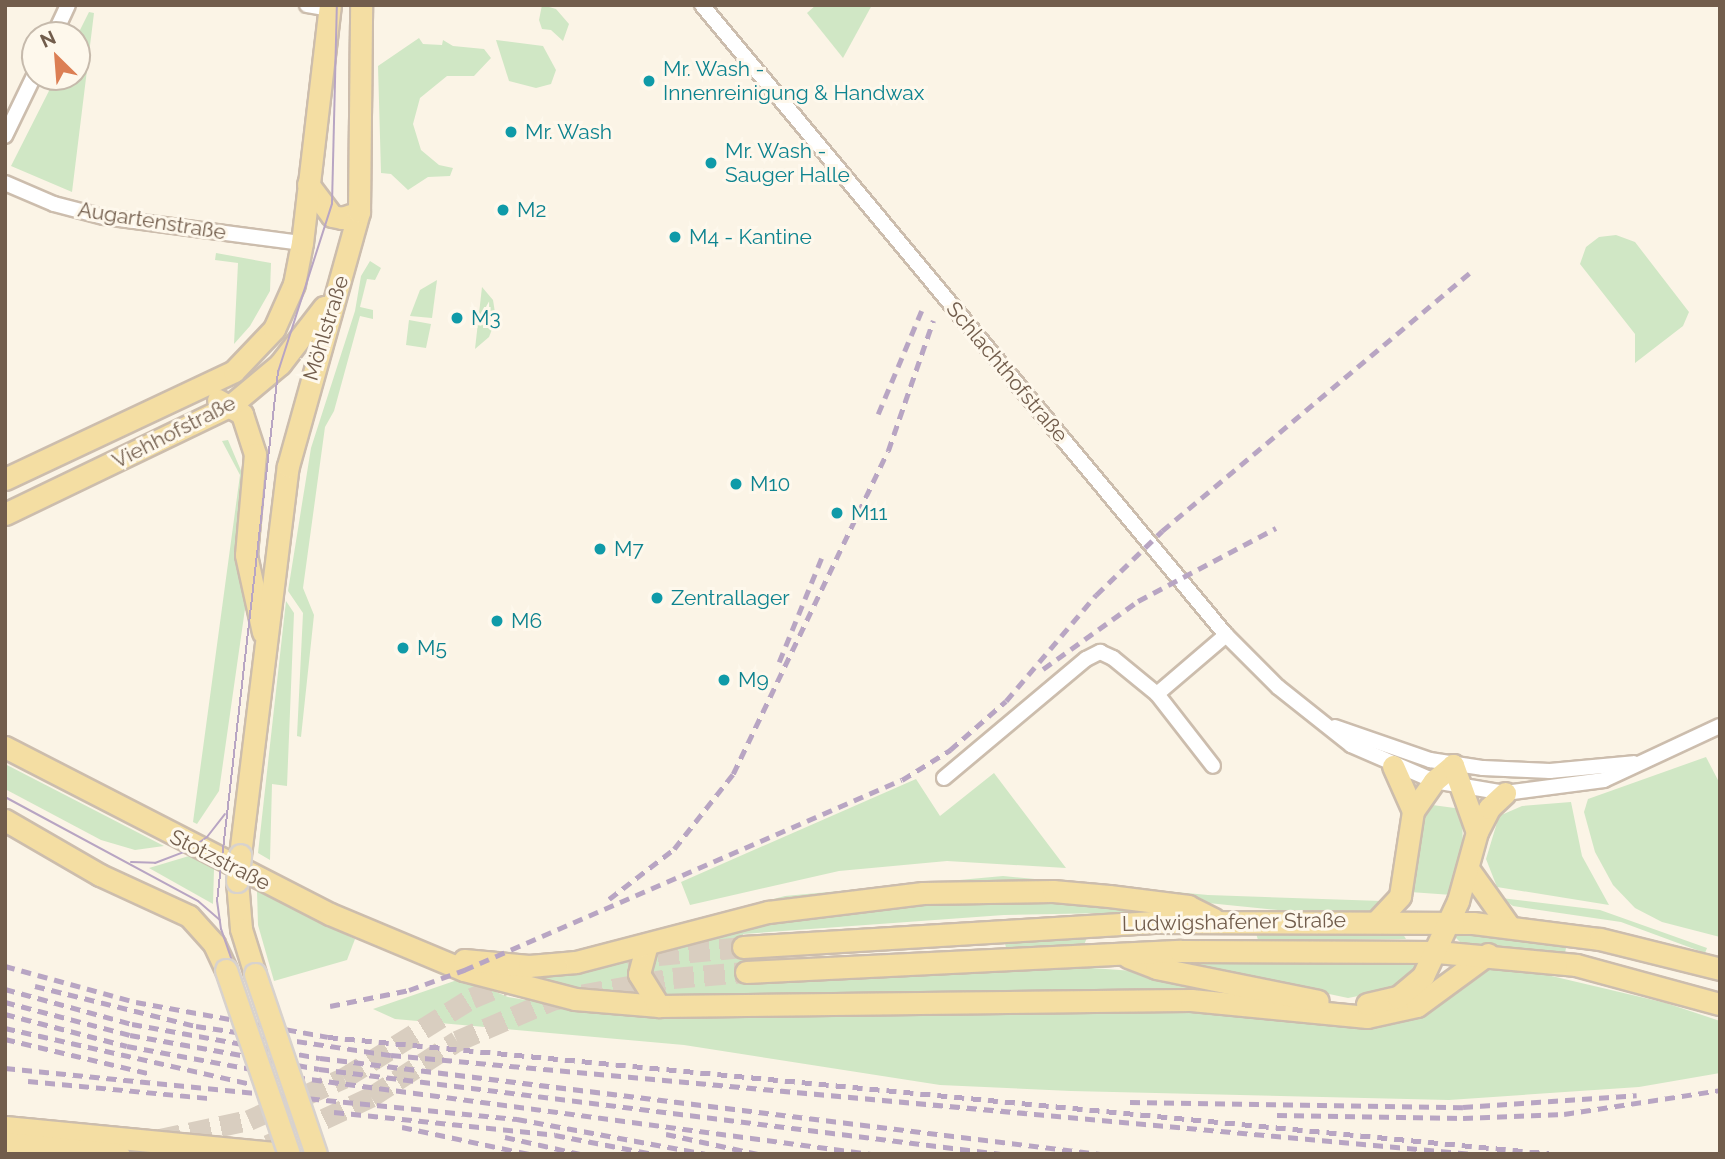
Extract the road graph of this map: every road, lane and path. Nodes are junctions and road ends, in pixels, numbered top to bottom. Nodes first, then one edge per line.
1 (68, 5) edge
2 (307, 5) edge
3 (361, 5) edge
4 (702, 5) edge
5 (330, 7) edge
6 (61, 21) edge
7 (361, 36) junction
8 (27, 91) edge
9 (5, 136) edge
10 (5, 183) edge
11 (308, 184) junction
12 (359, 212) junction
13 (302, 243) junction
14 (338, 280) junction
15 (185, 396) junction
16 (231, 405) junction
17 (5, 479) edge
18 (5, 513) edge
19 (1226, 635) junction
20 (264, 648) junction
21 (1157, 694) junction
22 (1327, 725) junction
23 (1720, 726) edge
24 (5, 747) edge
25 (1643, 762) junction
26 (1453, 765) junction
27 (1213, 766) dead end
28 (1393, 766) junction
29 (944, 778) dead end
30 (1434, 781) junction
31 (1461, 787) junction
32 (1505, 793) junction
33 (1413, 811) junction
34 (5, 820) edge
35 (1477, 832) junction
36 (1469, 870) junction
37 (1400, 896) junction
38 (1219, 921) junction
39 (1377, 921) junction
40 (1417, 922) junction
41 (1450, 922) junction
42 (1509, 926) junction
43 (647, 944) junction
44 (744, 947) tunnel mouth
45 (1437, 952) junction
46 (1119, 953) junction
47 (1488, 954) junction
48 (441, 957) junction
49 (1720, 969) edge
50 (746, 972) tunnel mouth
51 (1390, 1000) junction
52 (1720, 1004) edge
53 (659, 1006) junction
54 (1367, 1017) junction
55 (5, 1127) edge
56 (5, 1143) edge
57 (118, 1154) edge
58 (288, 1154) edge
59 (316, 1154) edge

1 - 6 street
2 - 5 street
3 - 7 main road, Möhlstraße
4 - 19 street, Schlachthofstraße
5 - 7 main road
5 - 11 main road
7 - 12 main road, Möhlstraße
8 - 9 street
10 - 13 street, Augartenstraße
11 - 12 main road
11 - 13 main road
12 - 14 main road, Möhlstraße
13 - 15 main road, Viehhofstraße
14 - 16 main road, Viehhofstraße
14 - 20 main road, Möhlstraße
15 - 16 main road
15 - 17 main road, Viehhofstraße
16 - 18 main road, Viehhofstraße
16 - 20 main road, Möhlstraße
19 - 21 street
19 - 22 street, Schlachthofstraße
20 - 59 main road, Möhlstraße, bridge
21 - 27 street
21 - 29 street
22 - 26 street, Schlachthofstraße
22 - 28 street, Schlachthofstraße
23 - 25 street, Schlachthofstraße
24 - 48 main road, Stotzstraße
25 - 26 street, Schlachthofstraße
25 - 32 street, Schlachthofstraße
26 - 30 main road
26 - 31 main road
28 - 30 street, Schlachthofstraße
28 - 33 main road
30 - 31 street, Schlachthofstraße
30 - 33 main road
31 - 32 street, Schlachthofstraße
31 - 35 main road
32 - 35 main road
33 - 37 main road
34 - 58 main road, bridge
35 - 36 main road
36 - 41 main road
36 - 42 main road
37 - 39 main road
37 - 40 main road
38 - 39 main road, Ludwigshafener Straße
38 - 43 main road
38 - 44 main road, Ludwigshafener Straße
39 - 40 main road, Ludwigshafener Straße
40 - 41 main road, Ludwigshafener Straße
40 - 45 main road
41 - 42 main road, Ludwigshafener Straße
41 - 45 main road
42 - 49 main road, Ludwigshafener Straße
43 - 48 main road
43 - 53 main road
45 - 46 main road, Ludwigshafener Straße
45 - 47 main road, Ludwigshafener Straße
45 - 51 main road
46 - 50 main road, Ludwigshafener Straße
46 - 51 main road
47 - 52 main road, Ludwigshafener Straße
47 - 54 main road
48 - 53 main road
51 - 54 main road
53 - 54 main road
55 - 58 main road
56 - 57 main road

